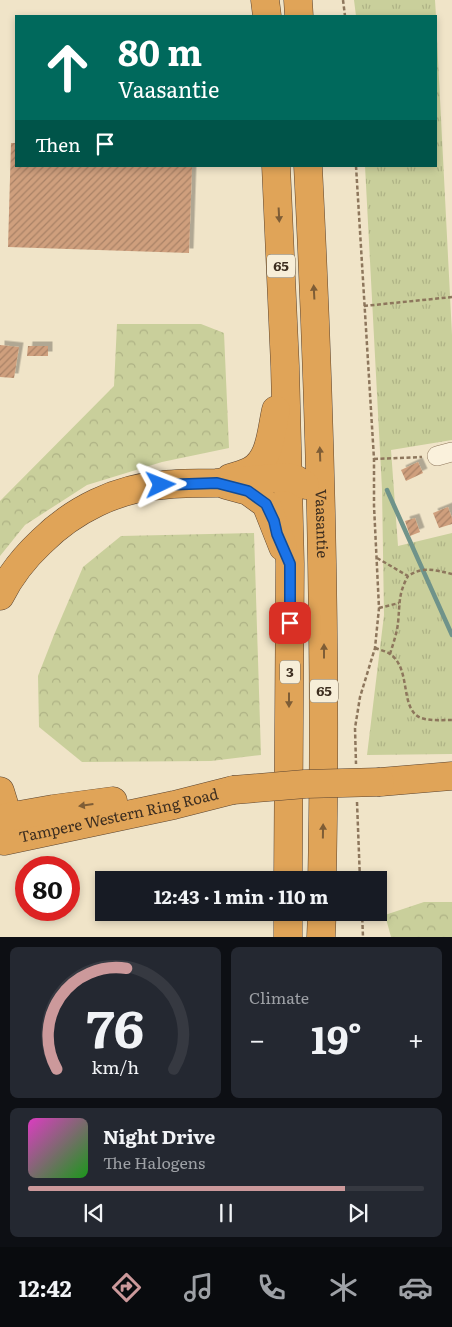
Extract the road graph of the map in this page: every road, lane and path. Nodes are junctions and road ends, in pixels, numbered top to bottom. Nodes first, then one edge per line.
1 (266, 0) edge
2 (298, 0) edge
3 (343, 0) edge
4 (266, 15) edge
5 (299, 15) edge
6 (345, 15) edge
7 (276, 167) edge
8 (308, 167) edge
9 (356, 167) edge
10 (452, 297) edge
11 (364, 306) junction
12 (285, 366) junction
13 (445, 454) edge
14 (374, 459) junction
15 (288, 477) junction
16 (217, 483) junction
17 (321, 503) junction
18 (377, 558) junction
19 (290, 564) junction
20 (452, 574) edge
21 (408, 576) junction
22 (0, 596) edge
23 (399, 603) junction
24 (380, 608) junction
25 (375, 648) junction
26 (390, 654) junction
27 (452, 720) edge
28 (356, 764) dead end
29 (450, 777) edge
30 (0, 791) edge
31 (357, 802) dead end
32 (288, 871) edge
33 (322, 871) edge
34 (360, 871) edge
35 (288, 921) edge
36 (322, 921) edge
37 (362, 921) edge
38 (288, 937) edge
39 (321, 937) edge
40 (363, 937) edge

1 - 4 highway
2 - 5 highway
3 - 6 path
7 -> 12 highway, 65
17 -> 8 highway, Vaasantie / 65
9 - 11 path
10 - 11 path
11 - 14 path
12 - 15 highway, 65
12 - 16 highway, 65
13 - 14 path
14 - 18 path
15 - 16 highway
15 - 17 highway
15 - 19 highway, 65
16 - 19 highway, 3
16 - 22 highway, 3
33 -> 17 highway, Vaasantie / 65
18 - 21 path
18 - 24 path
19 -> 32 highway, 3
20 - 21 path
21 - 23 path
23 - 24 path
23 - 26 path
24 - 25 path
25 - 26 path
25 - 28 path
26 - 27 path
29 - 30 highway, Tampere Western Ring Road, bridge
31 - 34 path
35 - 38 highway
36 - 39 highway
37 - 40 path

